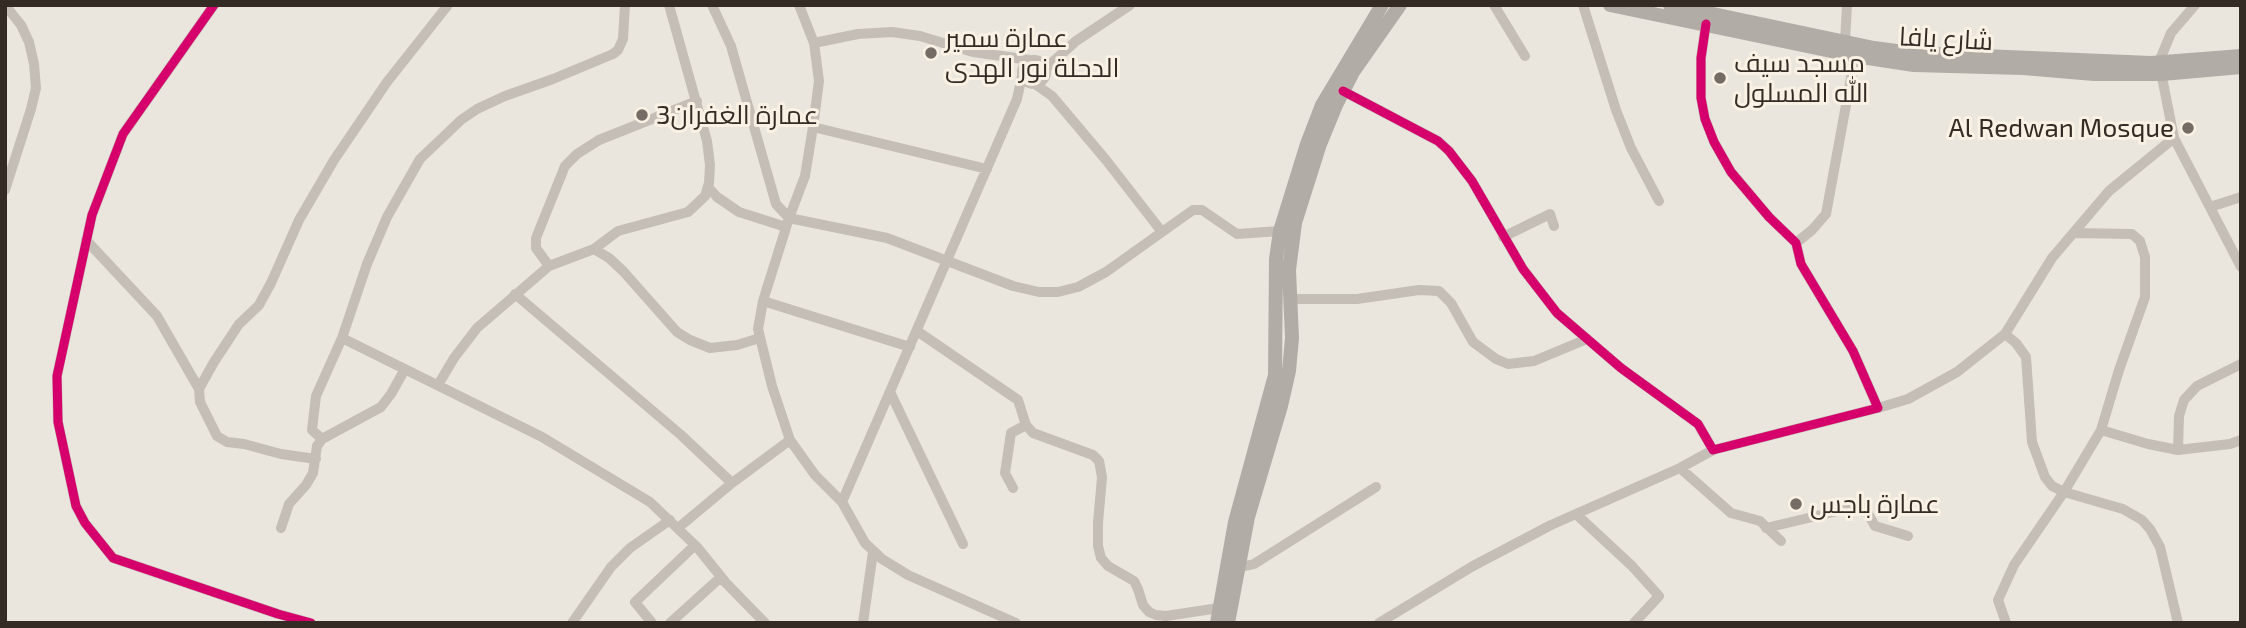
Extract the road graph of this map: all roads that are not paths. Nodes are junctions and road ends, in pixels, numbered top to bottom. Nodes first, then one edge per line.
1 (5, 5) edge
2 (214, 5) edge
3 (448, 5) edge
4 (625, 5) edge
5 (669, 5) edge
6 (712, 5) edge
7 (799, 5) edge
8 (1129, 5) edge
9 (1382, 5) edge
10 (1400, 5) edge
11 (1494, 5) edge
12 (1583, 5) edge
13 (1611, 5) edge
14 (1670, 5) edge
15 (1847, 5) edge
16 (2195, 5) edge
17 (1688, 7) edge
18 (1706, 24) junction
19 (1845, 42) junction
20 (814, 43) junction
21 (1072, 44) junction
22 (1855, 55) junction
23 (1000, 56) junction
24 (1525, 56) dead end
25 (2241, 56) edge
26 (1031, 60) junction
27 (2241, 67) edge
28 (2160, 68) junction
29 (1045, 71) junction
30 (1028, 79) junction
31 (1343, 91) junction
32 (1052, 96) junction
33 (697, 101) junction
34 (813, 127) junction
35 (2174, 138) junction
36 (987, 169) junction
37 (708, 187) junction
38 (5, 190) edge
39 (2241, 197) edge
40 (1659, 201) dead end
41 (2210, 207) junction
42 (787, 222) junction
43 (1554, 226) dead end
44 (1280, 231) junction
45 (1162, 232) junction
46 (2074, 233) junction
47 (1503, 237) junction
48 (86, 240) junction
49 (1796, 243) junction
50 (594, 249) junction
51 (947, 261) junction
52 (549, 266) junction
53 (2241, 267) edge
54 (515, 294) junction
55 (1289, 299) junction
56 (763, 301) junction
57 (917, 331) junction
58 (2005, 334) junction
59 (342, 338) junction
60 (760, 338) junction
61 (1587, 339) junction
62 (909, 347) junction
63 (2241, 364) edge
64 (405, 369) junction
65 (438, 385) junction
66 (199, 389) junction
67 (890, 392) junction
68 (1878, 408) junction
69 (1026, 425) junction
70 (2101, 430) junction
71 (323, 439) junction
72 (790, 440) junction
73 (2241, 440) edge
74 (1713, 450) junction
75 (2178, 450) junction
76 (316, 459) junction
77 (1680, 468) junction
78 (732, 483) junction
79 (1376, 487) dead end
80 (1013, 488) dead end
81 (2064, 492) junction
82 (842, 502) junction
83 (1576, 514) junction
84 (674, 524) junction
85 (281, 528) dead end
86 (1766, 528) junction
87 (1908, 536) dead end
88 (1781, 541) dead end
89 (963, 544) dead end
90 (695, 545) junction
91 (873, 552) junction
92 (1237, 568) junction
93 (722, 577) junction
94 (1219, 608) junction
95 (311, 623) edge
96 (572, 623) edge
97 (652, 623) edge
98 (670, 623) edge
99 (765, 623) edge
100 (863, 623) edge
101 (1016, 623) edge
102 (1216, 623) edge
103 (1228, 623) edge
104 (1379, 623) edge
105 (1634, 623) edge
106 (2006, 623) edge
107 (2178, 623) edge

1 - 38 street
2 - 48 street
3 - 66 street
4 - 59 street
5 - 33 street
6 - 42 street
7 - 20 street
8 - 21 street
9 - 44 main road
10 - 31 main road
11 - 24 street
12 - 40 street
13 - 18 main road, شارع يافا
14 - 17 main road, شارع يافا
15 - 19 street
16 - 28 street
17 - 19 main road, شارع يافا
18 - 22 main road, شارع يافا
18 - 49 street
19 - 28 main road, شارع يافا
20 - 23 street
20 - 34 street
21 - 26 street
21 - 29 street
22 - 28 main road, شارع يافا
22 - 49 street
23 - 26 street
23 - 30 street
25 - 28 main road, شارع يافا
26 - 29 street
26 - 30 street
27 - 28 main road, شارع يافا
28 - 35 street
29 - 30 street
29 - 32 street
30 - 32 street
30 - 36 street
31 - 47 street
31 - 55 main road
32 - 45 street
33 - 37 street
33 - 52 street
34 - 36 street
34 - 42 street
35 - 41 street
35 - 46 street
36 - 51 street
37 - 42 street
37 - 50 street
39 - 41 street
41 - 53 street
42 - 51 street
42 - 56 street
43 - 47 street
44 - 45 street
44 - 94 main road
45 - 51 street
46 - 58 street
46 - 70 street
47 - 61 street
48 - 66 street
48 - 95 street
49 - 68 street
50 - 52 street
50 - 60 street
51 - 57 street
52 - 54 street
54 - 65 street
54 - 78 street
55 - 61 street
55 - 92 main road
56 - 60 street
56 - 62 street
57 - 62 street
57 - 69 street
58 - 68 street
58 - 81 street
59 - 64 street
59 - 71 street
60 - 72 street
61 - 74 street
62 - 67 street
63 - 75 street
64 - 65 street
64 - 71 street
65 - 84 street
66 - 76 street
67 - 82 street
67 - 89 street
68 - 74 street
69 - 80 street
69 - 94 street
70 - 75 street
70 - 81 street
71 - 76 street
72 - 78 street
72 - 82 street
73 - 75 street
74 - 77 street
76 - 85 street
77 - 83 street
77 - 86 street
78 - 84 street
79 - 92 street
81 - 106 street
81 - 107 street
82 - 91 street
83 - 104 street
83 - 105 street
84 - 90 street
84 - 96 street
86 - 87 street
86 - 88 street
90 - 93 street
90 - 97 street
91 - 100 street
91 - 101 street
92 - 103 main road
93 - 98 street
93 - 99 street
94 - 102 main road

